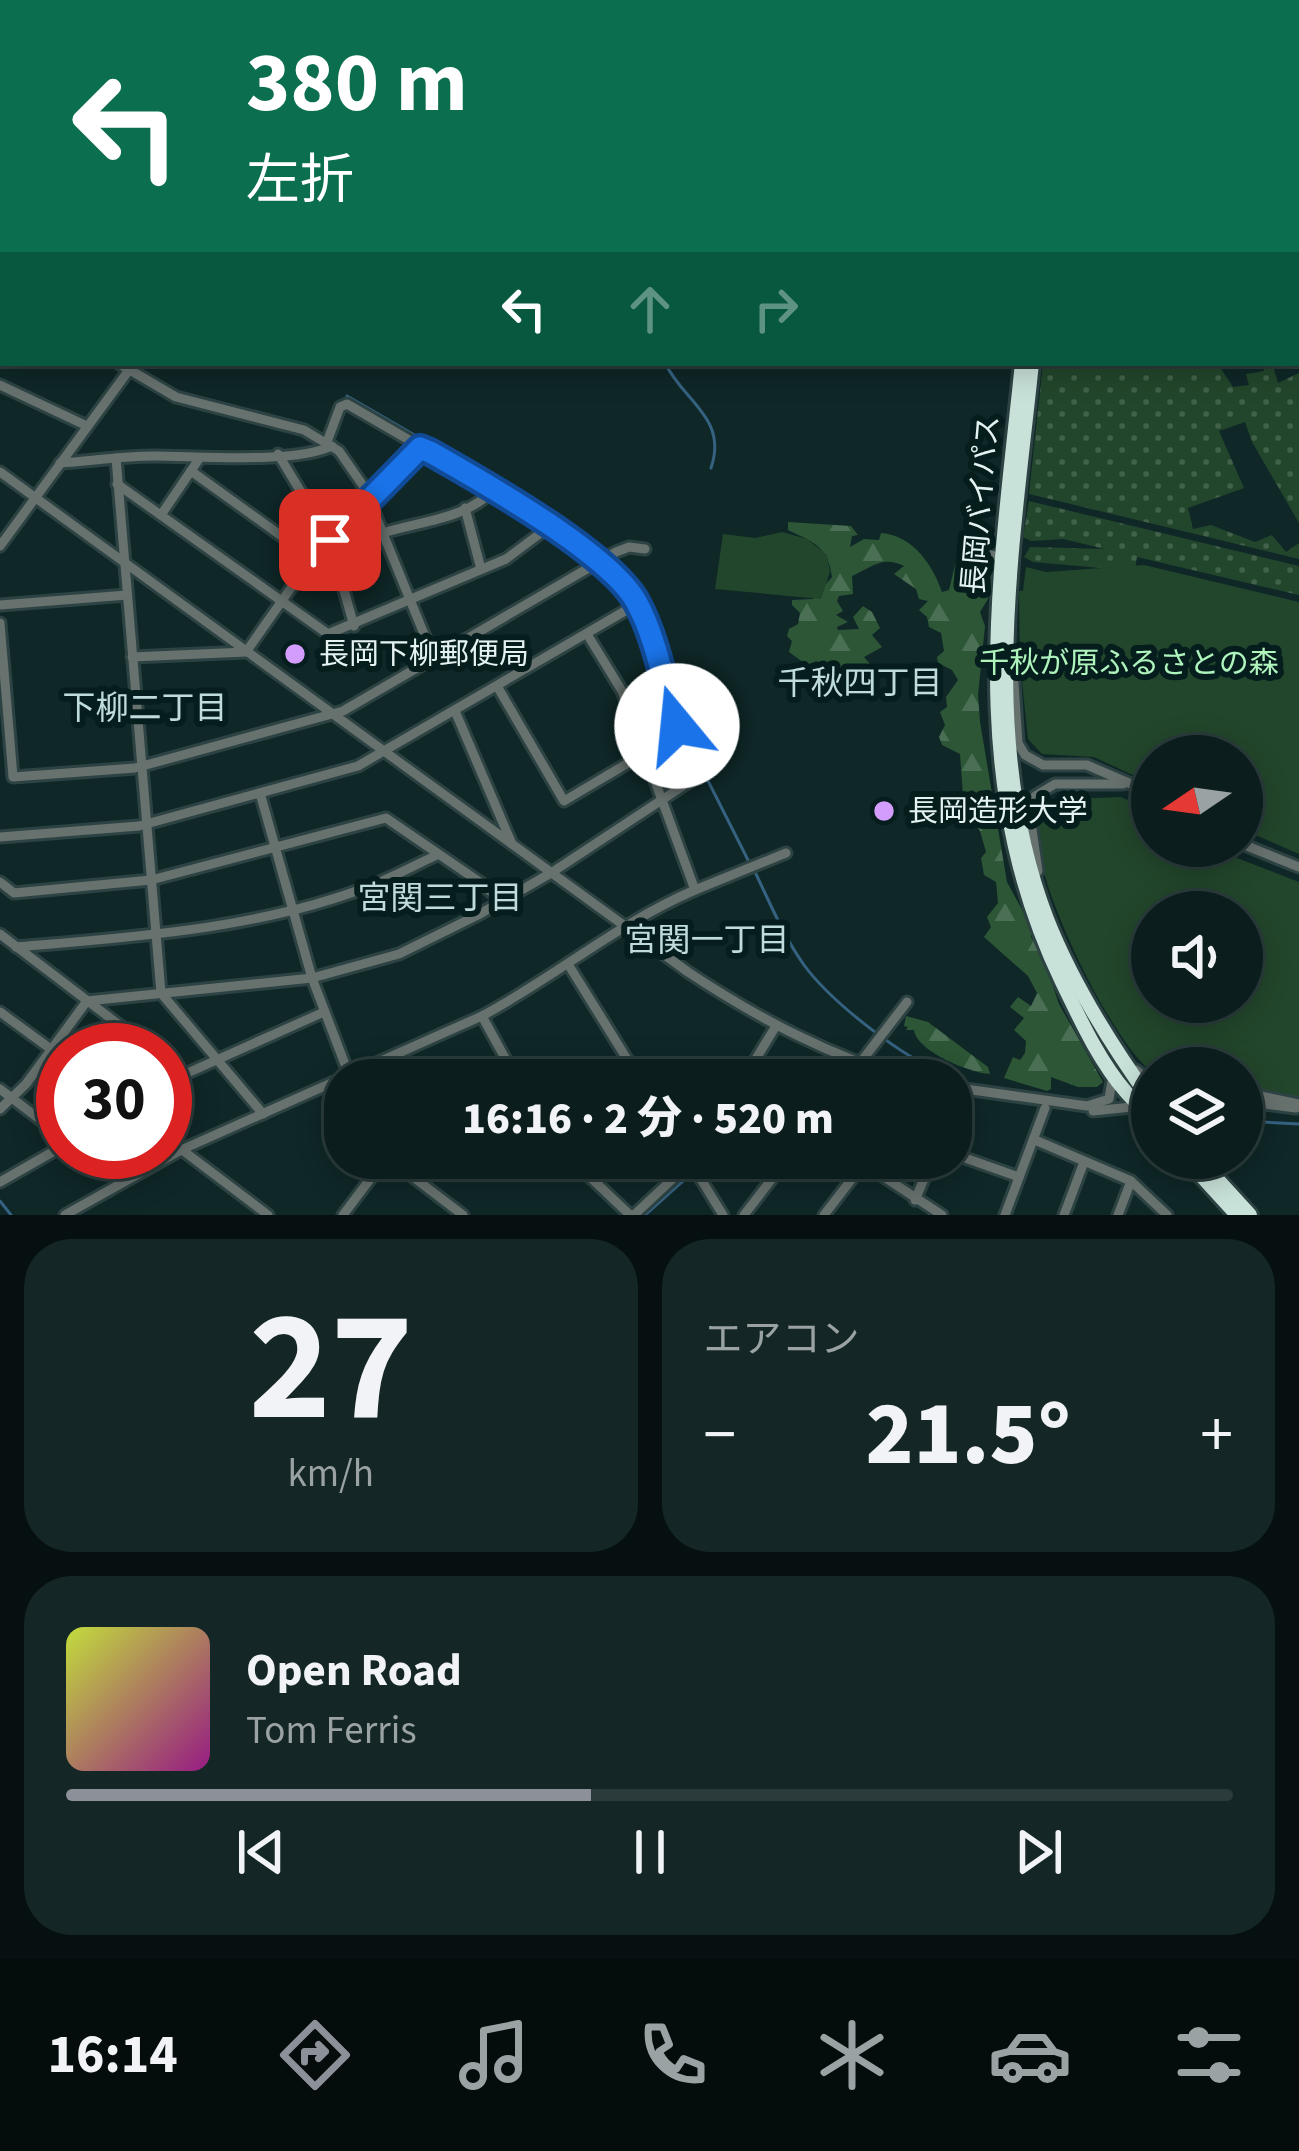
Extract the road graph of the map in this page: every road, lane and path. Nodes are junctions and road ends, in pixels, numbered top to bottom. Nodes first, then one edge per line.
1 (123, 366) edge
2 (1022, 366) edge
3 (1032, 366) edge
4 (130, 370) junction
5 (0, 385) edge
6 (87, 426) junction
7 (330, 444) junction
8 (420, 448) junction
9 (278, 454) junction
10 (116, 458) junction
11 (199, 459) junction
12 (60, 464) junction
13 (191, 471) junction
14 (0, 472) edge
15 (117, 484) junction
16 (494, 489) junction
17 (34, 498) junction
18 (370, 499) junction
19 (465, 508) junction
20 (161, 515) junction
21 (550, 526) junction
22 (1010, 528) junction
23 (383, 532) junction
24 (330, 540) junction
25 (0, 546) edge
26 (645, 549) dead end
27 (975, 553) dead end
28 (995, 556) dead end
29 (312, 558) junction
30 (124, 562) junction
31 (598, 563) junction
32 (481, 569) junction
33 (127, 595) junction
34 (410, 600) junction
35 (282, 601) junction
36 (638, 604) junction
37 (0, 605) edge
38 (1008, 616) junction
39 (0, 622) edge
40 (354, 626) junction
41 (587, 634) junction
42 (246, 652) junction
43 (433, 656) junction
44 (132, 657) junction
45 (497, 686) junction
46 (455, 711) junction
47 (333, 714) junction
48 (384, 752) junction
49 (645, 754) junction
50 (142, 767) junction
51 (1129, 784) joint
52 (260, 793) junction
53 (663, 801) junction
54 (146, 824) junction
55 (0, 837) edge
56 (512, 845) junction
57 (275, 847) junction
58 (1263, 852) edge
59 (786, 853) dead end
60 (436, 854) junction
61 (1299, 867) edge
62 (551, 873) junction
63 (151, 880) junction
64 (0, 882) edge
65 (695, 890) junction
66 (502, 902) junction
67 (292, 909) junction
68 (622, 926) junction
69 (0, 934) edge
70 (157, 935) junction
71 (1057, 943) junction
72 (16, 946) junction
73 (568, 964) junction
74 (312, 978) junction
75 (161, 993) junction
76 (87, 1001) junction
77 (907, 1002) dead end
78 (0, 1012) edge
79 (324, 1012) junction
80 (1077, 1012) junction
81 (482, 1016) junction
82 (71, 1023) edge
83 (116, 1023) edge
84 (776, 1027) junction
85 (36, 1038) edge
86 (1109, 1039) junction
87 (218, 1059) junction
88 (343, 1059) edge
89 (390, 1059) edge
90 (506, 1059) edge
91 (627, 1059) edge
92 (756, 1059) edge
93 (850, 1059) edge
94 (865, 1059) edge
95 (1131, 1062) edge
96 (36, 1070) edge
97 (192, 1071) edge
98 (1131, 1076) edge
99 (0, 1089) edge
100 (324, 1089) edge
101 (972, 1091) edge
102 (972, 1092) edge
103 (1131, 1096) edge
104 (13, 1099) junction
105 (1263, 1102) edge
106 (1296, 1106) edge
107 (1045, 1108) junction
108 (0, 1109) edge
109 (1131, 1109) edge
110 (263, 1114) junction
111 (36, 1119) edge
112 (1034, 1140) junction
113 (192, 1146) edge
114 (192, 1158) edge
115 (36, 1159) edge
116 (972, 1160) edge
117 (1084, 1162) junction
118 (1019, 1177) junction
119 (133, 1179) edge
120 (371, 1179) edge
121 (415, 1179) edge
122 (593, 1179) edge
123 (671, 1179) edge
124 (702, 1179) edge
125 (772, 1179) edge
126 (850, 1179) edge
127 (887, 1179) edge
128 (924, 1179) edge
129 (1204, 1179) edge
130 (1217, 1179) edge
131 (1131, 1180) junction
132 (0, 1182) edge
133 (915, 1200) junction
134 (75, 1213) edge
135 (828, 1214) edge
136 (268, 1215) edge
137 (343, 1215) edge
138 (463, 1215) edge
139 (632, 1215) edge
140 (723, 1215) edge
141 (744, 1215) edge
142 (942, 1215) edge
143 (1005, 1215) edge
144 (1064, 1215) edge
145 (1118, 1215) edge
146 (1167, 1215) edge
147 (1237, 1215) edge
148 (1250, 1215) edge

1 - 4 street
2 - 22 highway, 長岡バイパス
3 - 22 highway, 長岡バイパス
4 - 6 street
4 - 7 street
5 - 6 street
6 - 12 street
7 - 8 street
7 - 9 street
7 - 18 street
8 - 16 street
8 - 18 street
9 - 11 street
9 - 24 street
10 - 11 street
10 - 12 street
10 - 15 street
11 - 13 street
12 - 17 street
13 - 20 street
13 - 29 street
14 - 17 street
15 - 20 street
15 - 30 street
16 - 19 street
16 - 21 street
17 - 25 street
17 - 30 street
18 - 23 street
18 - 24 street
19 - 23 street
19 - 32 street
20 - 35 street
21 - 31 street
21 - 32 street
22 - 38 highway, 長岡バイパス
22 - 80 highway, 長岡バイパス
23 - 34 street
24 - 29 street
24 - 40 street
26 - 31 street
27 - 28 street
29 - 35 street
30 - 33 street
30 - 42 street
31 - 36 street
31 - 43 street
32 - 34 street
33 - 37 street
33 - 44 street
34 - 40 street
34 - 43 street
35 - 40 street
35 - 42 street
36 - 41 street
36 - 53 street
38 - 51 street
38 - 71 highway, 長岡バイパス
39 - 50 street
41 - 45 street
41 - 49 street
42 - 44 street
42 - 47 street
43 - 47 street
44 - 50 street
45 - 46 street
45 - 49 street
46 - 48 street
46 - 56 street
47 - 48 street
47 - 50 street
48 - 52 street
48 - 56 street
49 - 53 street
50 - 54 street
51 - 71 street
52 - 54 street
52 - 57 street
53 - 62 street
53 - 65 street
54 - 55 street
54 - 63 street
56 - 62 street
57 - 60 street
57 - 63 street
57 - 67 street
58 - 61 street
59 - 65 street
60 - 66 street
60 - 67 street
62 - 66 street
62 - 68 street
63 - 64 street
63 - 70 street
65 - 68 street
66 - 74 street
67 - 70 street
67 - 74 street
68 - 73 street
68 - 84 street
69 - 72 street
70 - 72 street
70 - 75 street
71 - 86 highway, 長岡バイパス
72 - 76 street
73 - 81 street
73 - 91 street
74 - 75 street
74 - 79 street
75 - 76 street
75 - 87 street
76 - 82 street
76 - 83 street
77 - 94 street
78 - 85 street
79 - 87 street
79 - 88 street
80 - 101 street
80 - 103 highway, 長岡バイパス
81 - 89 street
81 - 90 street
84 - 92 street
84 - 93 street
86 - 95 street
86 - 98 highway, 長岡バイパス
87 - 97 street
87 - 110 street
96 - 104 street
99 - 104 street
100 - 110 street
102 - 107 street
104 - 108 street
104 - 111 street
105 - 106 street
107 - 109 street
107 - 112 street
110 - 113 street
112 - 117 street
112 - 118 street
114 - 136 street
115 - 132 street
116 - 118 street
117 - 131 street
117 - 144 street
118 - 143 street
119 - 134 street
120 - 137 street
121 - 138 street
122 - 139 street
123 - 139 street
124 - 140 street
125 - 141 street
126 - 135 street
127 - 133 street
128 - 133 street
129 - 147 highway
130 - 148 highway
131 - 145 street
131 - 146 street
133 - 142 street

